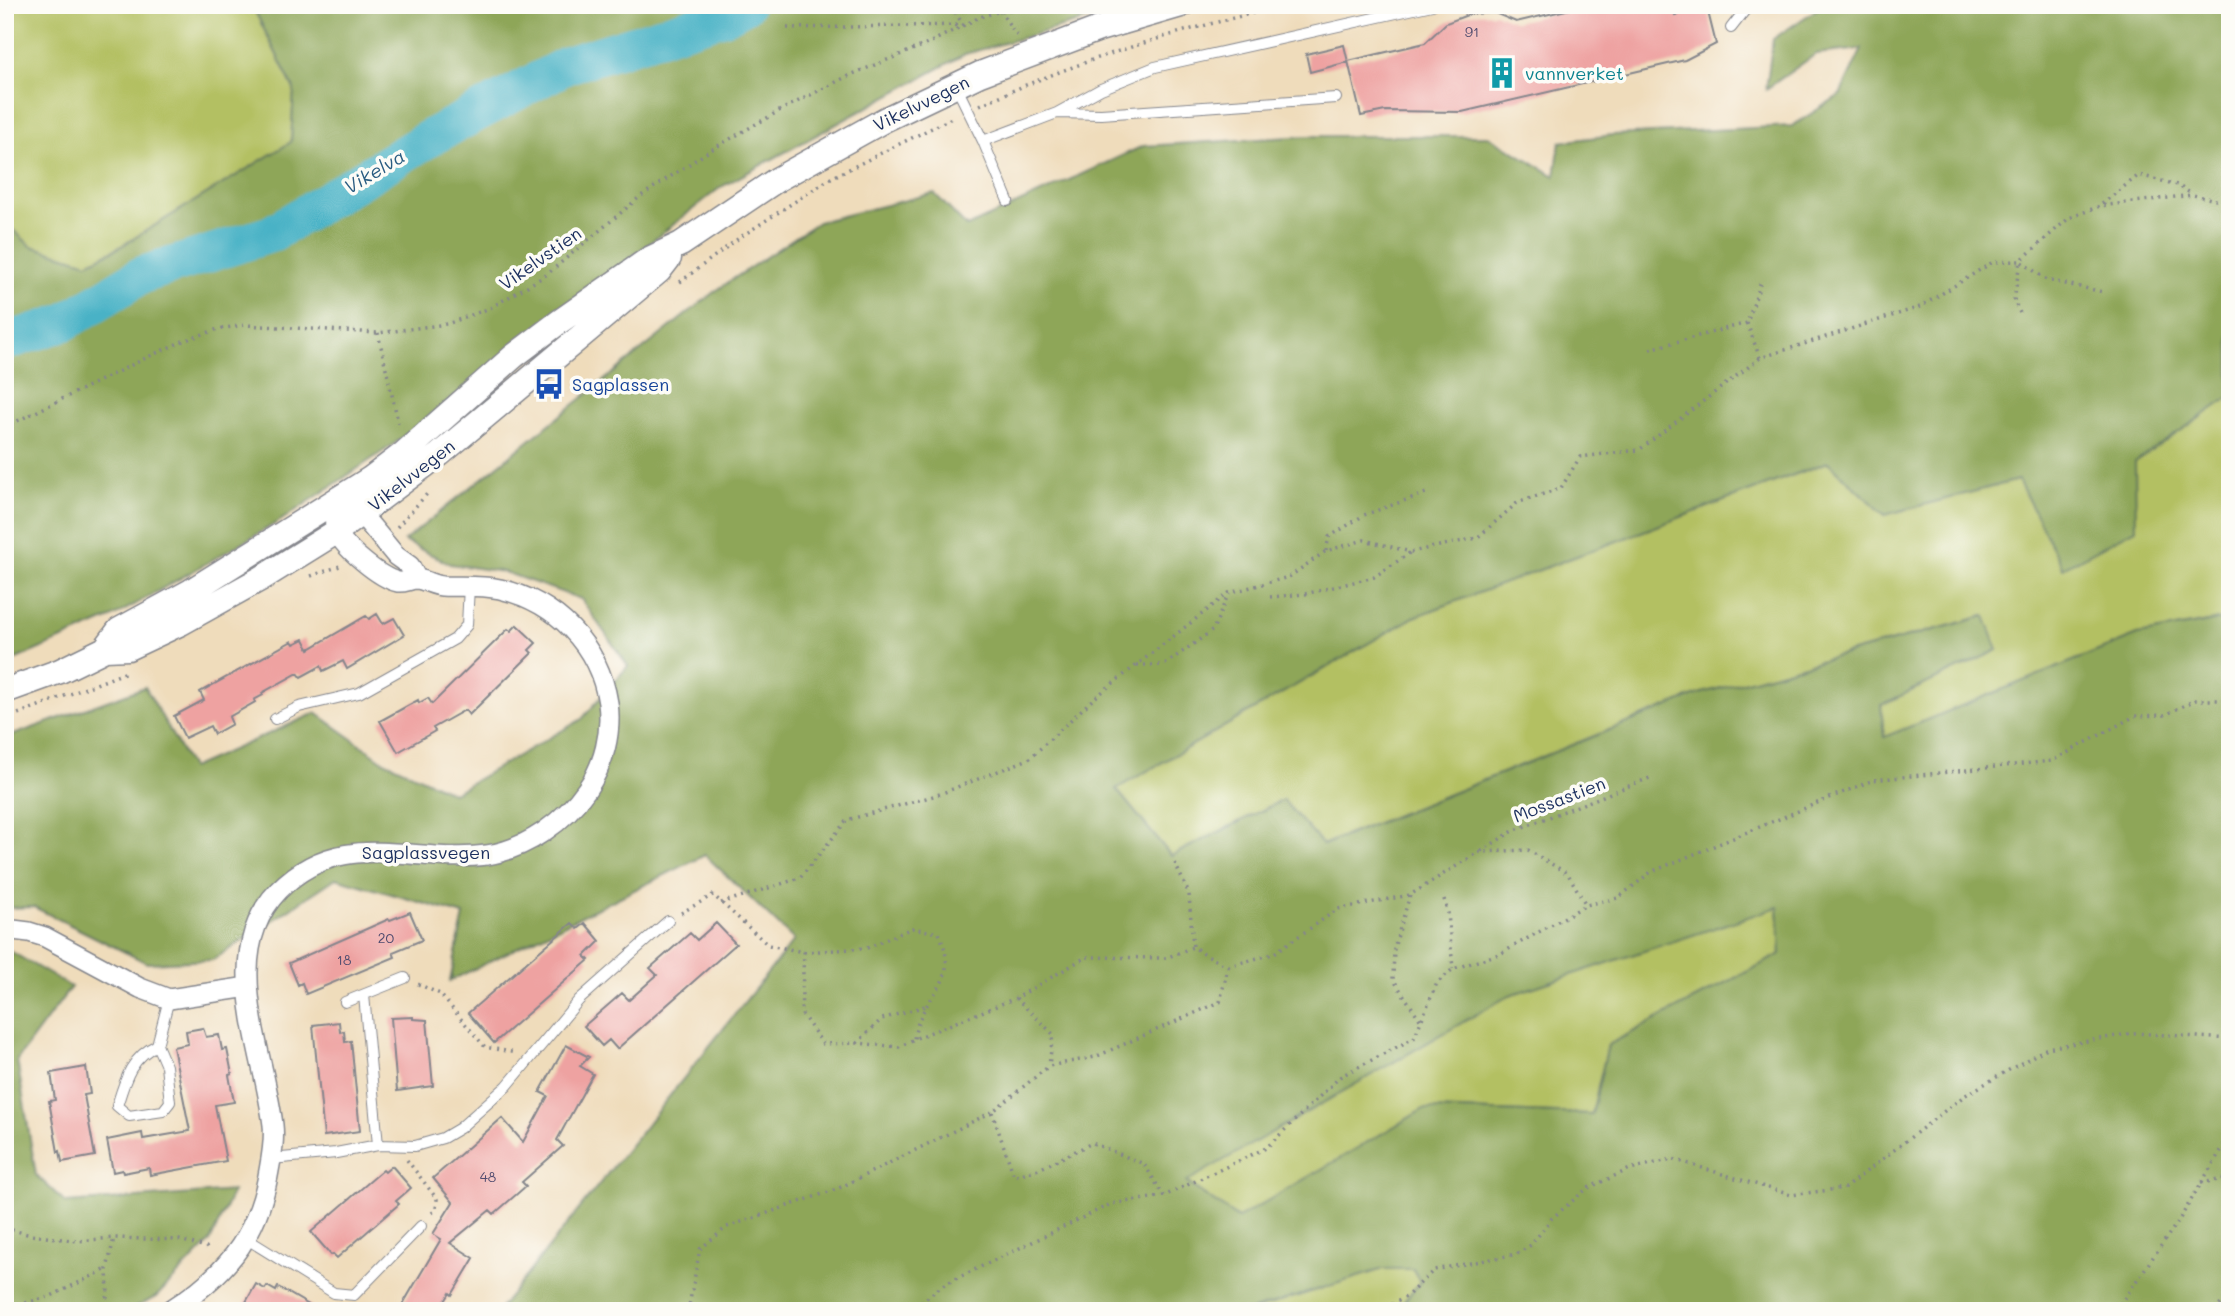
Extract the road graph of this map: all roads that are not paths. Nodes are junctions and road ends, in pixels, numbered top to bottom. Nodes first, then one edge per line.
1 (1181, 5) edge
2 (1432, 5) edge
3 (1749, 5) edge
4 (1731, 28) dead end
5 (956, 85) junction
6 (1336, 98) dead end
7 (1057, 113) junction
8 (983, 141) junction
9 (1008, 201) dead end
10 (681, 244) junction
11 (333, 503) junction
12 (362, 514) junction
13 (337, 532) junction
14 (416, 579) junction
15 (469, 586) junction
16 (105, 649) junction
17 (5, 691) edge
18 (275, 719) dead end
19 (668, 921) road end
20 (5, 929) edge
21 (405, 978) road end
22 (248, 987) junction
23 (364, 995) junction
24 (169, 999) junction
25 (345, 1002) dead end
26 (157, 1045) junction
27 (378, 1145) junction
28 (271, 1159) junction
29 (421, 1226) road end
30 (247, 1239) junction
31 (169, 1311) edge

1 - 5 street, Vikelvvegen
2 - 7 lane
3 - 4 lane
5 - 8 lane
5 - 10 street, Vikelvvegen
6 - 7 lane
7 - 8 lane
8 - 9 lane
10 - 11 street, Vikelvvegen
10 - 12 street, Vikelvvegen
11 - 12 street
11 - 13 street
11 - 16 street, Vikelvvegen
12 - 13 street, Vikelvvegen
12 - 14 street
13 - 14 street, Sagplassvegen
13 - 16 street, Vikelvvegen
14 - 15 street, Sagplassvegen
15 - 18 lane
15 - 22 street, Sagplassvegen
16 - 17 street, Vikelvvegen
19 - 27 lane
20 - 24 street
21 - 23 lane
22 - 24 street
22 - 28 street, Sagplassvegen
23 - 25 lane
23 - 27 lane
24 - 26 lane
26 - 26 lane
27 - 28 lane
28 - 30 street, Sagplassvegen
29 - 30 lane
30 - 31 street, Sagplassvegen

